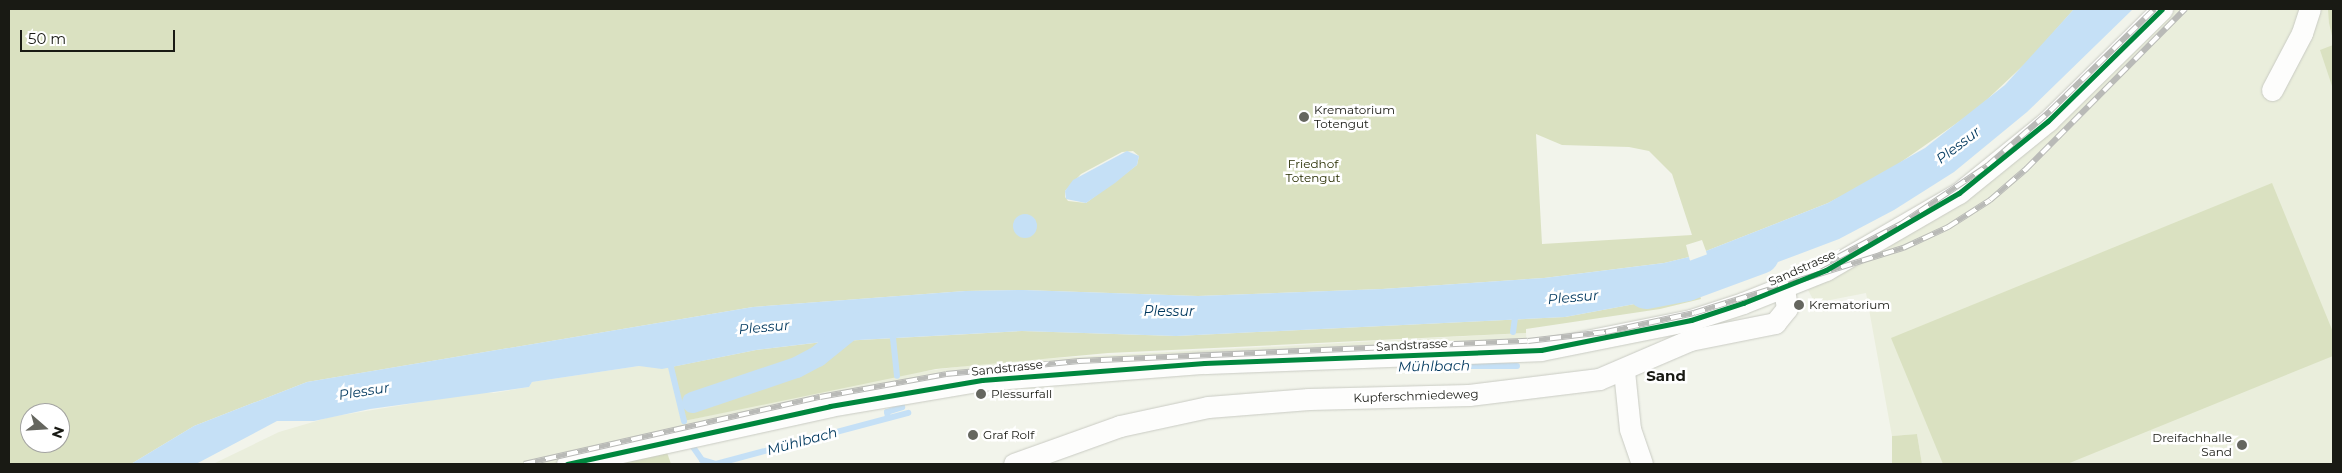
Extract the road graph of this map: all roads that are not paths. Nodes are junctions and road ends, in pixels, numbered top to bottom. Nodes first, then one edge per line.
1 (2162, 9) edge
2 (2310, 9) edge
3 (2272, 90) dead end
4 (1784, 288) junction
5 (1624, 371) junction
6 (567, 464) edge
7 (1014, 464) edge
8 (1642, 464) edge

1 - 4 street, Sandstrasse
2 - 3 street
4 - 5 street, Kupferschmiedeweg
4 - 6 street, Sandstrasse
5 - 7 street, Kupferschmiedeweg
5 - 8 street

